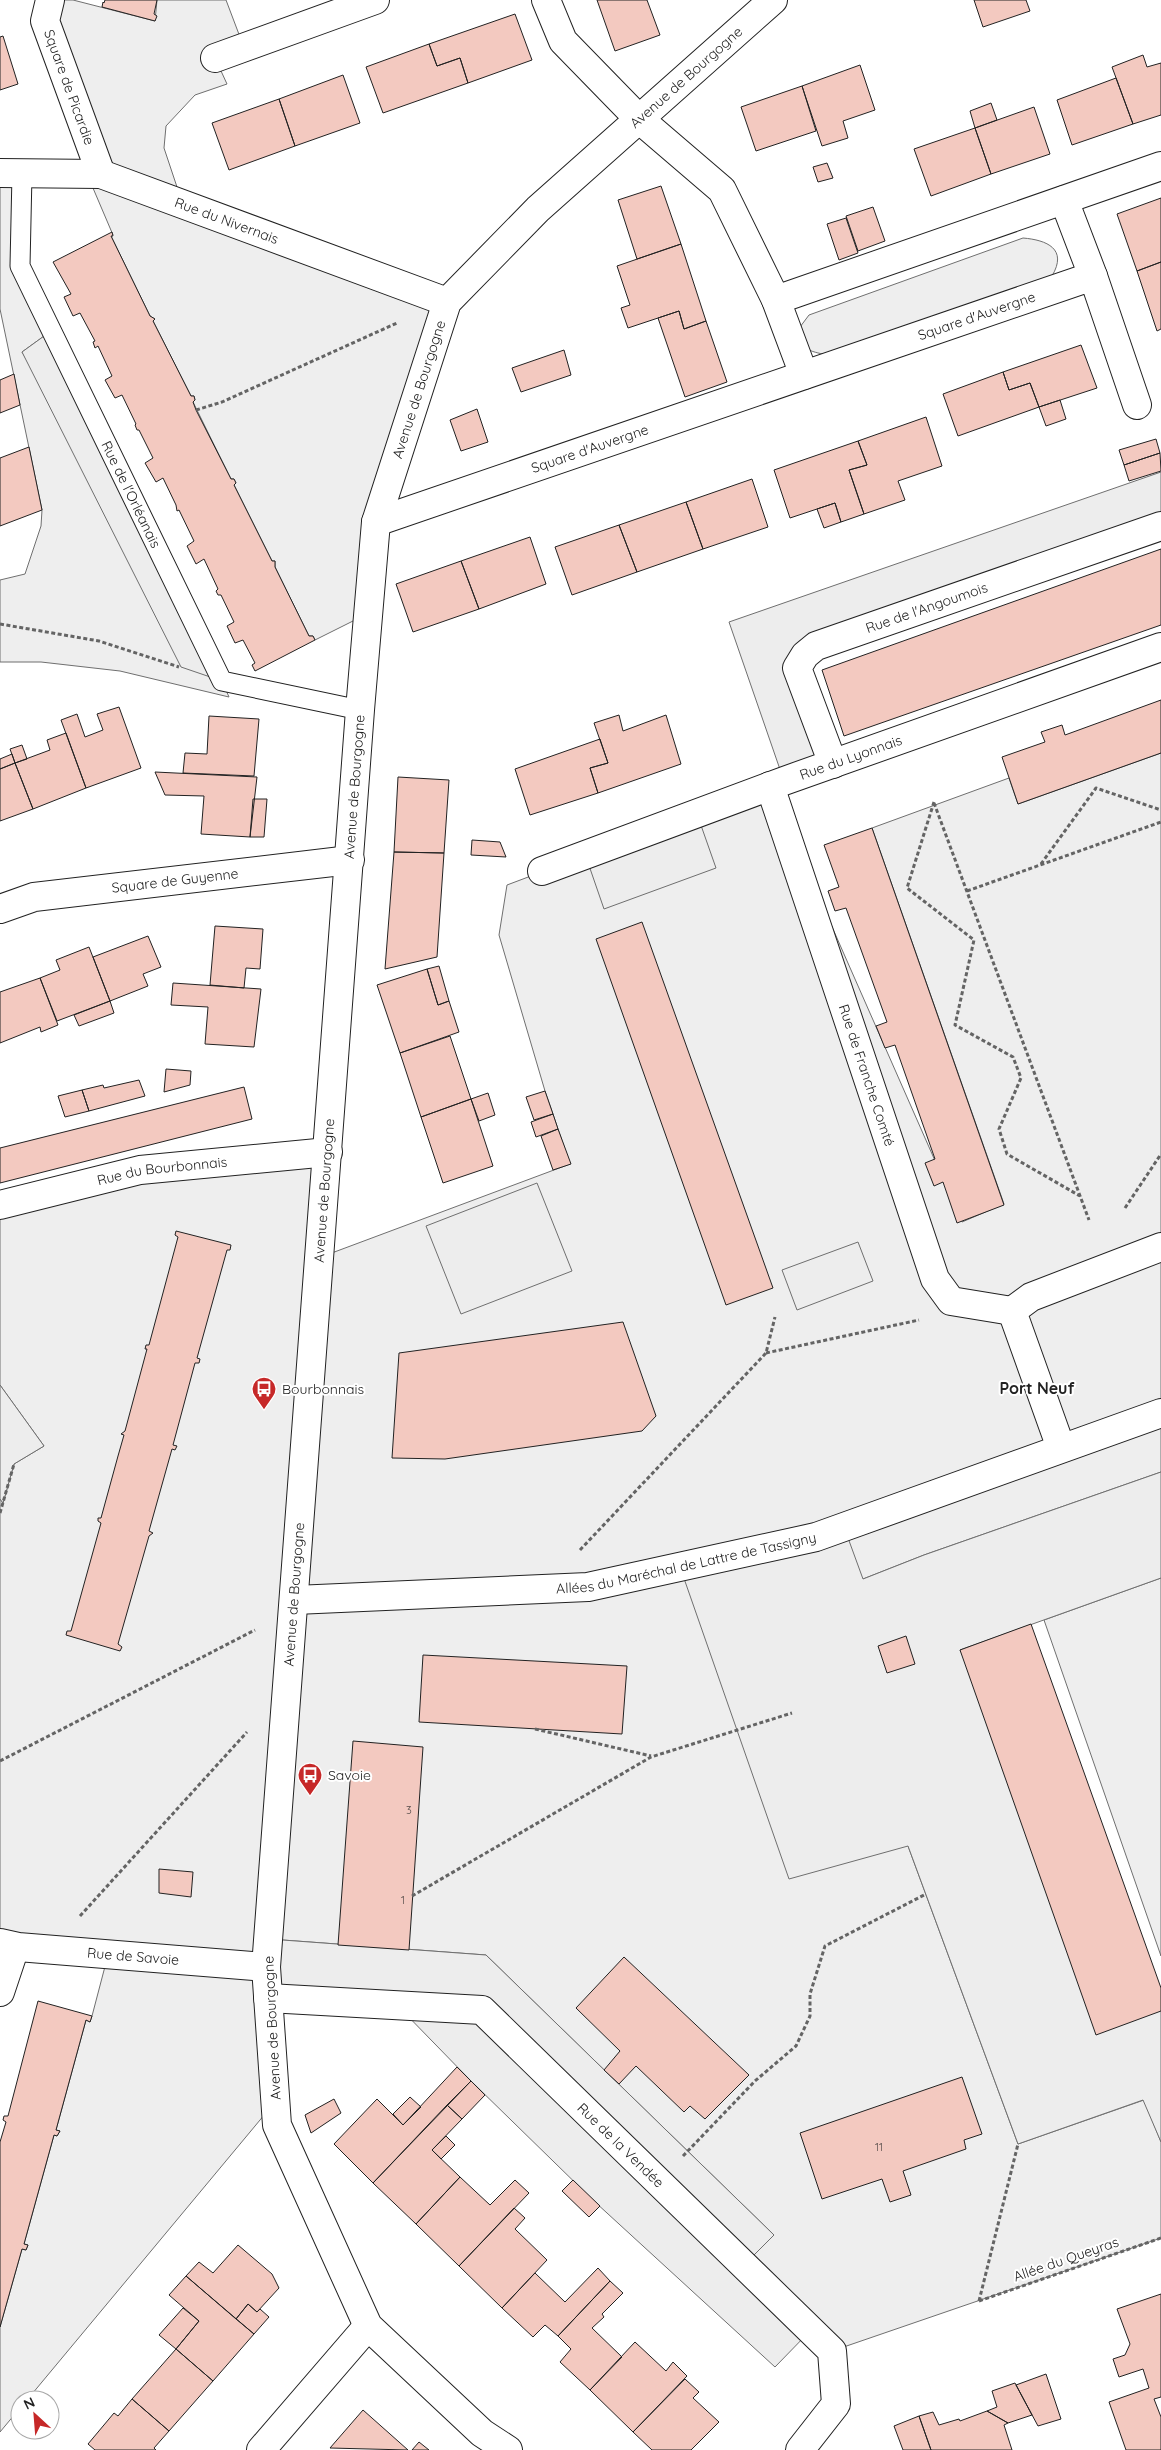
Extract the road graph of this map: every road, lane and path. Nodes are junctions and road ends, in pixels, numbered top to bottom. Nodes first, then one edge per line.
1 (50, 0) edge
2 (375, 0) edge
3 (546, 0) edge
4 (773, 0) edge
5 (215, 58) dead end
6 (638, 118) junction
7 (1161, 166) edge
8 (11, 173) edge
9 (101, 174) junction
10 (1064, 200) junction
11 (1093, 276) junction
12 (776, 300) junction
13 (447, 302) junction
14 (804, 375) junction
15 (1137, 405) dead end
16 (196, 410) dead end
17 (376, 522) junction
18 (1161, 526) edge
19 (0, 624) edge
20 (1161, 647) edge
21 (222, 681) junction
22 (360, 710) junction
23 (833, 764) junction
24 (770, 786) junction
25 (1161, 810) edge
26 (1161, 822) edge
27 (350, 860) junction
28 (1040, 864) junction
29 (542, 872) dead end
30 (967, 891) junction
31 (0, 909) edge
32 (328, 1152) junction
33 (1161, 1154) edge
34 (1080, 1196) junction
35 (0, 1205) edge
36 (1124, 1208) dead end
37 (1089, 1220) dead end
38 (1161, 1247) edge
39 (951, 1301) junction
40 (1012, 1311) junction
41 (775, 1317) dead end
42 (766, 1353) junction
43 (1161, 1413) edge
44 (1061, 1448) junction
45 (14, 1464) dead end
46 (0, 1513) edge
47 (543, 1589) junction
48 (294, 1605) junction
49 (792, 1713) dead end
50 (535, 1729) dead end
51 (248, 1730) dead end
52 (651, 1757) junction
53 (0, 1762) edge
54 (926, 1894) dead end
55 (412, 1896) dead end
56 (7, 1945) edge
57 (49, 1950) junction
58 (266, 1967) junction
59 (0, 1992) edge
60 (268, 1998) junction
61 (1018, 2144) dead end
62 (658, 2181) junction
63 (1161, 2238) edge
64 (368, 2326) junction
65 (261, 2450) edge
66 (508, 2450) edge
67 (800, 2450) edge

1 - 9 street, Square de Picardie
2 - 5 street
3 - 6 street
4 - 6 street, Avenue de Bourgogne
6 - 12 street
6 - 13 street, Avenue de Bourgogne
7 - 10 street
8 - 9 street, Rue du Nivernais
8 - 21 lane, Rue de l'Orléanais
9 - 13 street, Rue du Nivernais
10 - 11 street
10 - 12 street
11 - 14 street, Square d'Auvergne
11 - 15 street
12 - 14 street
13 - 16 path
13 - 17 street, Avenue de Bourgogne
14 - 17 street, Square d'Auvergne
17 - 22 street, Avenue de Bourgogne
18 - 23 street, Rue de l'Angoumois
19 - 21 path
20 - 23 street, Rue du Lyonnais
21 - 22 lane
22 - 27 street, Avenue de Bourgogne
23 - 24 street, Rue du Lyonnais
24 - 29 street, Rue du Lyonnais
24 - 39 street, Rue de Franche Comté
25 - 28 path
26 - 28 path
27 - 31 street, Square de Guyenne
27 - 32 street, Avenue de Bourgogne
28 - 30 path
30 - 34 path
30 - 34 path
32 - 35 street, Rue du Bourbonnais
32 - 48 street, Avenue de Bourgogne
33 - 36 path
34 - 37 path
38 - 40 street
39 - 40 street
39 - 42 path
40 - 44 street
41 - 42 path
42 - 47 path
43 - 44 street, Allées du Maréchal de Lattre de Tassigny
44 - 47 street, Allées du Maréchal de Lattre de Tassigny
45 - 46 path
47 - 48 street, Allées du Maréchal de Lattre de Tassigny
48 - 53 path
48 - 58 street, Avenue de Bourgogne
49 - 52 path
50 - 52 path
51 - 57 path
52 - 55 path
54 - 62 path
56 - 57 street, Rue de Savoie
56 - 59 street
57 - 58 street, Rue de Savoie
58 - 60 street, Avenue de Bourgogne
60 - 62 street, Rue de la Vendée
60 - 64 street, Avenue de Bourgogne
61 - 63 path, Allée du Queyras
62 - 67 street, Rue de la Vendée
64 - 65 street
64 - 66 street, Avenue de Bourgogne

